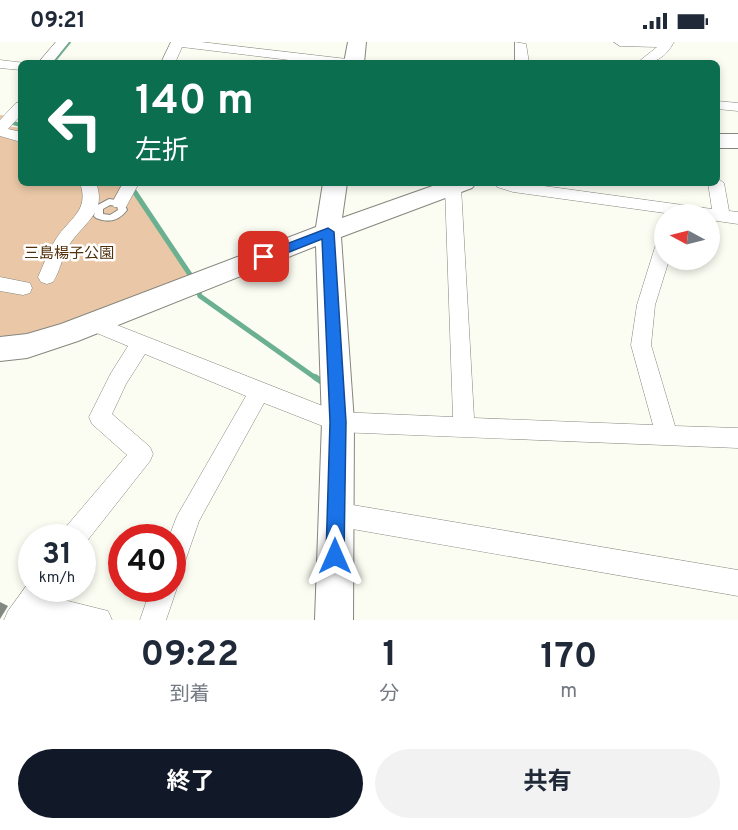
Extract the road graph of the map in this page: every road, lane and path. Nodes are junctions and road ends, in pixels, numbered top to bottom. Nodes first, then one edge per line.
1 (63, 42) edge
2 (76, 42) edge
3 (357, 42) edge
4 (620, 42) edge
5 (178, 43) edge
6 (667, 43) edge
7 (520, 44) dead end
8 (48, 60) edge
9 (61, 60) edge
10 (170, 60) edge
11 (322, 60) edge
12 (354, 60) edge
13 (522, 60) edge
14 (648, 60) edge
15 (0, 64) edge
16 (18, 66) edge
17 (720, 105) edge
18 (738, 107) edge
19 (14, 111) edge
20 (0, 130) edge
21 (18, 136) edge
22 (720, 141) edge
23 (738, 141) edge
24 (89, 186) edge
25 (129, 186) edge
26 (335, 186) edge
27 (455, 186) edge
28 (458, 186) edge
29 (510, 186) edge
30 (717, 186) edge
31 (120, 203) dead end
32 (654, 210) edge
33 (730, 217) edge
34 (328, 232) junction
35 (657, 270) edge
36 (46, 277) dead end
37 (0, 284) edge
38 (23, 288) dead end
39 (94, 324) junction
40 (140, 344) junction
41 (0, 349) edge
42 (259, 392) junction
43 (338, 422) junction
44 (464, 426) junction
45 (666, 434) junction
46 (738, 438) edge
47 (335, 514) junction
48 (85, 524) edge
49 (186, 524) edge
50 (738, 583) edge
51 (159, 602) edge
52 (28, 604) edge
53 (99, 620) edge
54 (153, 620) edge
55 (334, 620) edge

1 - 8 street
2 - 9 street
3 - 12 street
4 - 6 street
5 - 10 street
5 - 11 street
6 - 14 street
7 - 13 street
15 - 16 street
17 - 18 street
19 - 20 street
20 - 21 street
22 - 23 street
24 - 36 street
25 - 31 street
26 - 34 street
27 - 34 street
28 - 44 street
29 - 32 street
30 - 33 street
34 - 39 street
34 - 43 street
35 - 45 street
37 - 38 street
39 - 40 street
39 - 41 street
40 - 42 street
40 - 48 street
42 - 43 street
42 - 49 street
43 - 44 street
43 - 47 street
44 - 45 street
45 - 46 street
47 - 50 street
47 - 55 street
51 - 54 street
52 - 53 street

